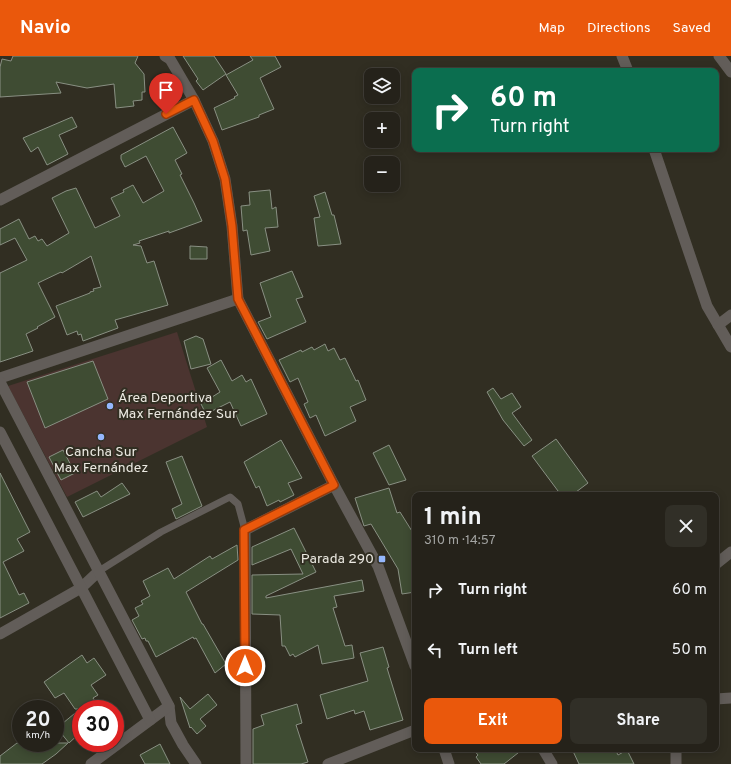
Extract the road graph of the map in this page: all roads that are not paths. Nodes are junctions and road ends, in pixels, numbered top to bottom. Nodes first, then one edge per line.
1 (165, 56) edge
2 (622, 56) edge
3 (719, 56) edge
4 (627, 68) edge
5 (731, 72) edge
6 (194, 100) junction
7 (655, 152) edge
8 (0, 200) edge
9 (238, 299) junction
10 (731, 315) edge
11 (718, 325) junction
12 (731, 347) edge
13 (0, 378) edge
14 (0, 382) edge
15 (0, 432) edge
16 (334, 485) junction
17 (244, 530) junction
18 (731, 552) edge
19 (719, 562) edge
20 (99, 571) junction
21 (81, 588) junction
22 (0, 634) edge
23 (412, 658) edge
24 (731, 698) edge
25 (719, 699) edge
26 (169, 706) junction
27 (150, 720) junction
28 (412, 731) edge
29 (445, 752) edge
30 (545, 752) edge
31 (676, 752) edge
32 (91, 764) edge
33 (196, 764) edge
34 (246, 764) edge
35 (328, 764) edge
36 (449, 764) edge
37 (552, 764) edge
38 (676, 764) edge

1 - 6 street
2 - 4 street
3 - 5 street
6 - 8 street
6 - 9 street
7 - 11 street
9 - 13 street
9 - 16 street
10 - 11 street
11 - 12 street
14 - 20 street
15 - 21 street
16 - 17 street
16 - 23 street
17 - 20 lane
17 - 34 street
18 - 19 street
20 - 21 street
20 - 26 street
21 - 22 street
21 - 27 street
24 - 25 street
26 - 27 street
26 - 33 street
27 - 32 street
28 - 35 street
29 - 36 street
30 - 37 street
31 - 38 street

